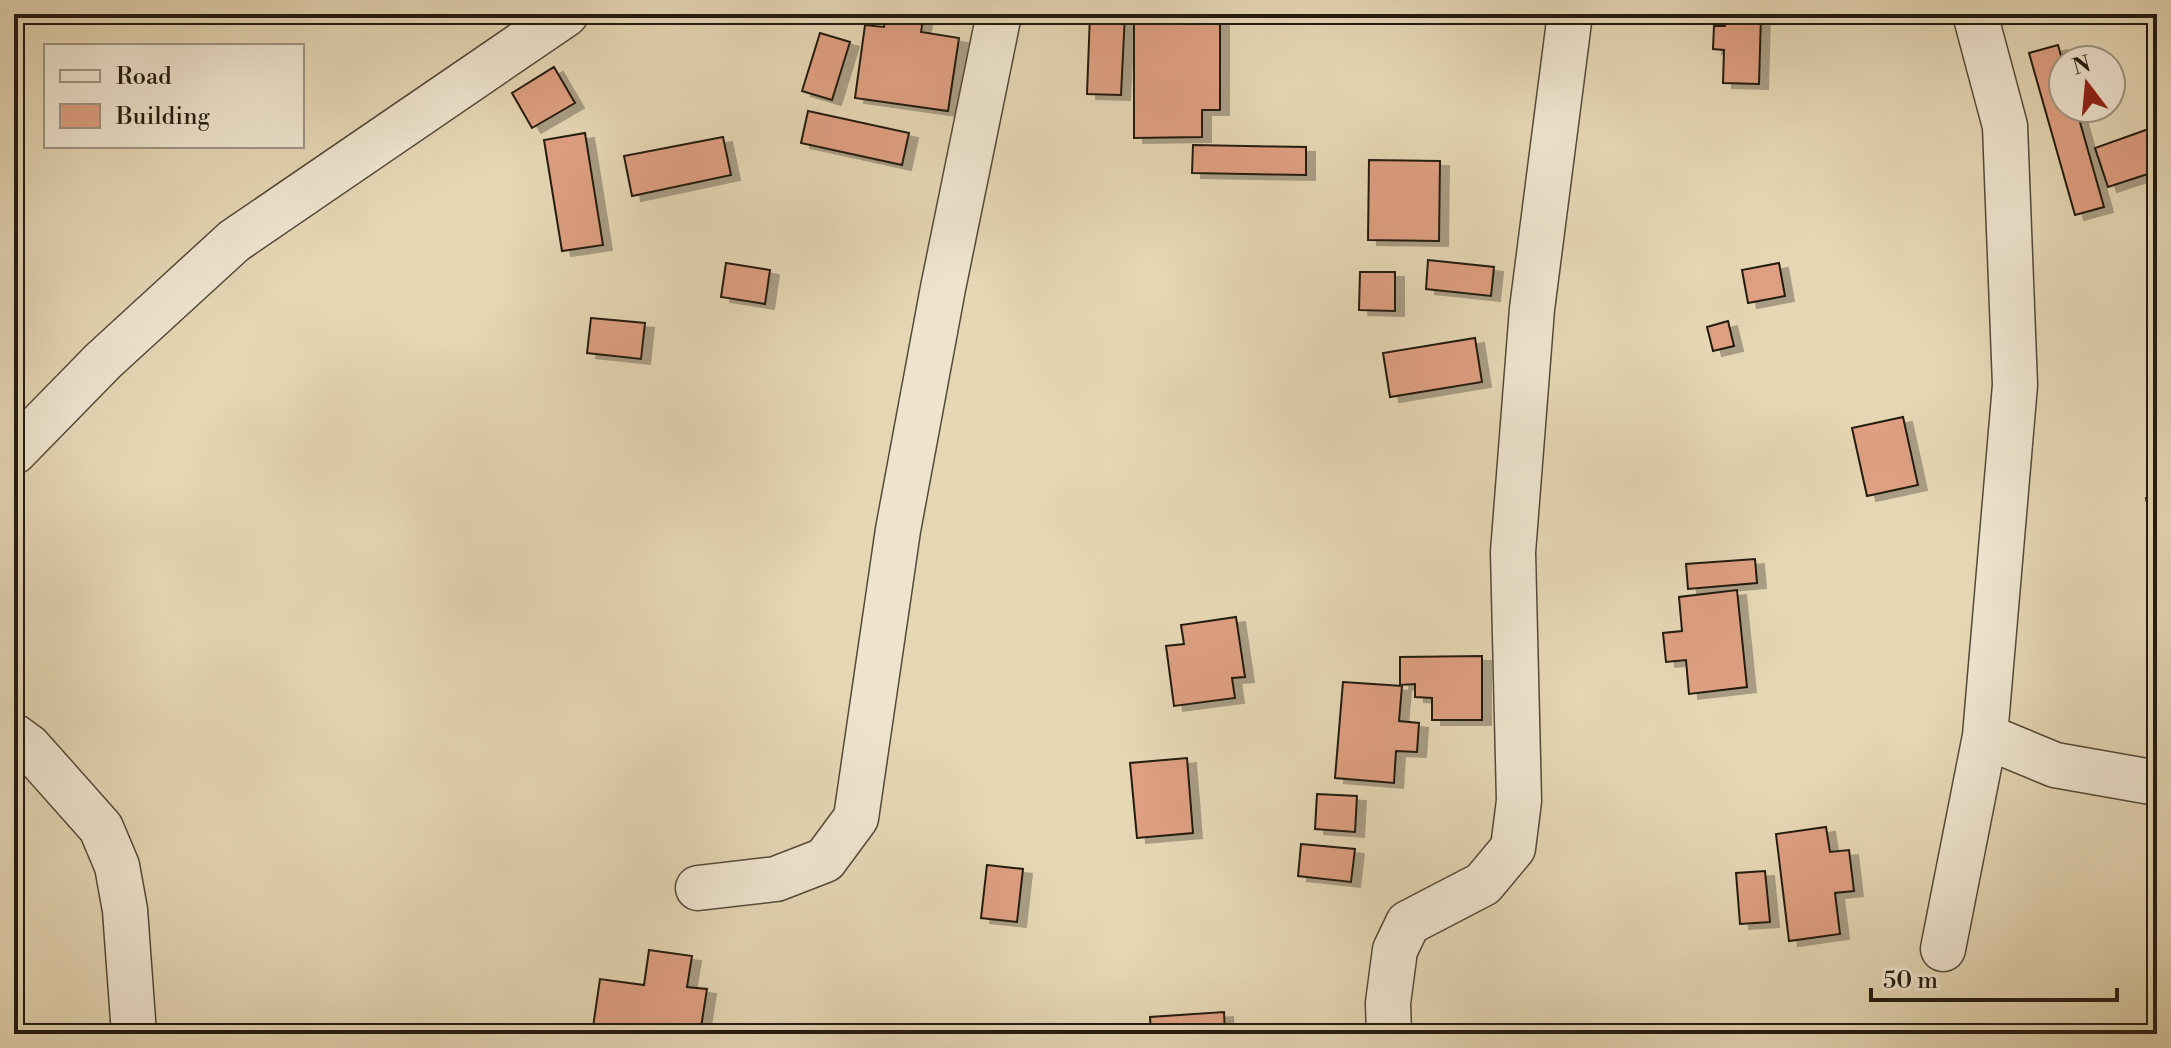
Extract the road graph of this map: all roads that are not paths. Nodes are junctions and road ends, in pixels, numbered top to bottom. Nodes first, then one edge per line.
1 (566, 14) edge
2 (999, 14) edge
3 (1570, 14) edge
4 (1975, 14) edge
5 (14, 452) edge
6 (14, 736) edge
7 (1985, 736) junction
8 (2157, 783) edge
9 (698, 888) dead end
10 (1943, 949) dead end
11 (134, 1034) edge
12 (1389, 1034) edge

1 - 5 street
2 - 9 street
3 - 12 street
4 - 7 street
6 - 11 street
7 - 8 street
7 - 10 street

